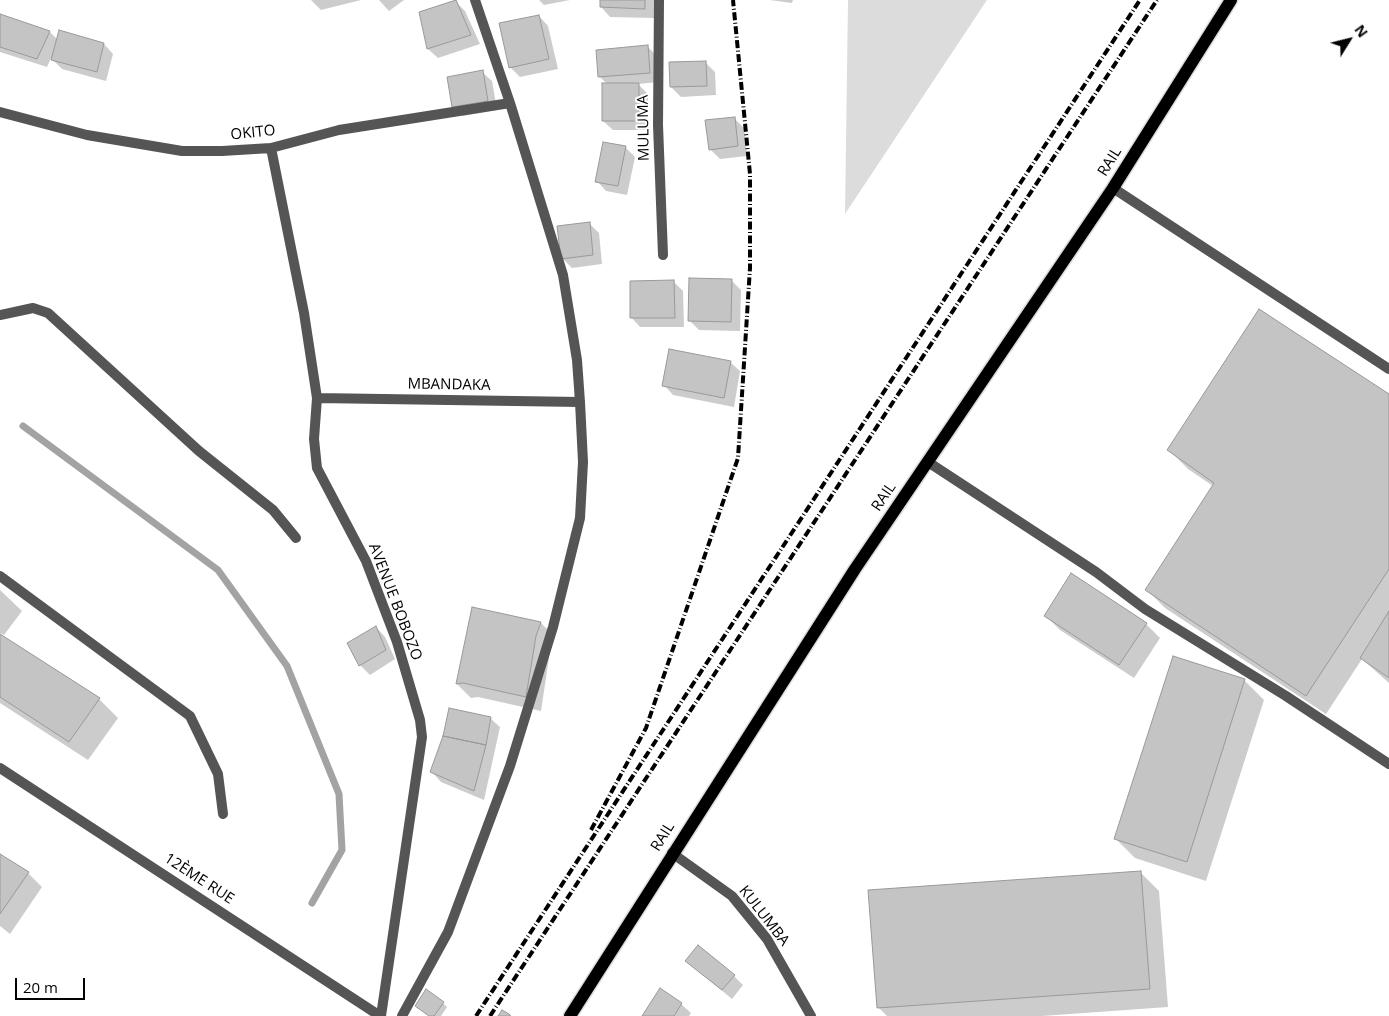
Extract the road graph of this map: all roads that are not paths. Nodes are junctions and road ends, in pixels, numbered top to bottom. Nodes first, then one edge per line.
1 (475, 0) edge
2 (659, 0) edge
3 (1231, 0) edge
4 (510, 103) junction
5 (0, 112) edge
6 (271, 148) junction
7 (1113, 188) junction
8 (663, 255) dead end
9 (0, 315) edge
10 (1389, 370) edge
11 (317, 398) junction
12 (580, 402) junction
13 (928, 462) junction
14 (296, 538) dead end
15 (0, 576) edge
16 (1389, 764) edge
17 (0, 768) edge
18 (223, 814) dead end
19 (672, 853) junction
20 (380, 1016) edge
21 (402, 1016) edge
22 (570, 1016) edge
23 (812, 1016) edge

1 - 4 street
2 - 8 street, MULUMA
3 - 7 main road, RAIL
4 - 6 street, OKITO
4 - 12 street
5 - 6 street, OKITO
6 - 11 street, AVENUE BOBOZO
7 - 10 street
7 - 13 main road, RAIL
9 - 14 street
11 - 12 street, MBANDAKA
11 - 20 street, AVENUE BOBOZO
12 - 21 street
13 - 16 street
13 - 19 main road, RAIL
15 - 18 street
17 - 20 street, 12ÈME RUE
19 - 22 main road, RAIL
19 - 23 street, KULUMBA

